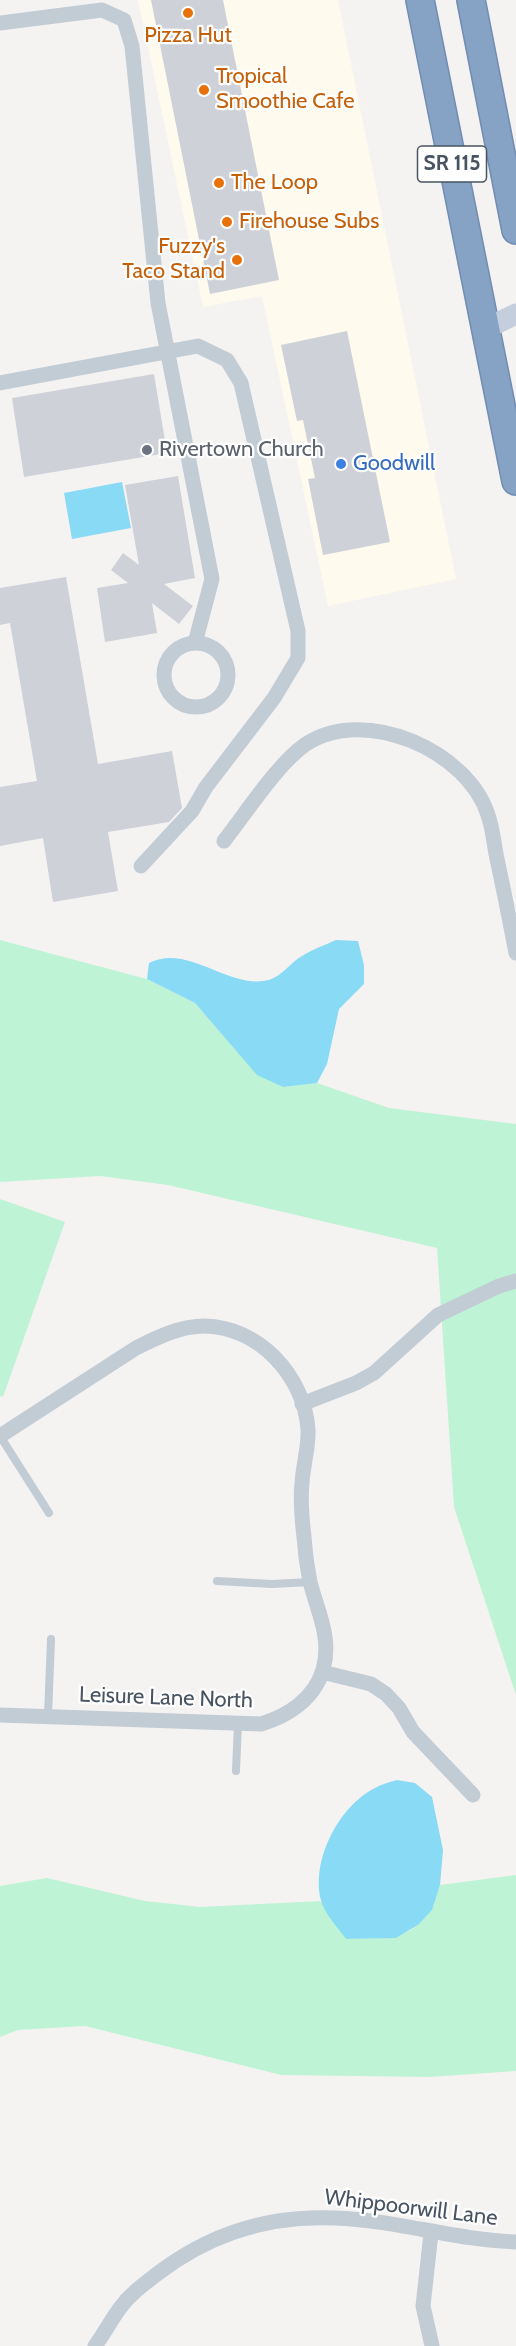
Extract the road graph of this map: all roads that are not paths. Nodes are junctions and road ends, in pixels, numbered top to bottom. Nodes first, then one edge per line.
1 (420, 0) edge
2 (471, 0) edge
3 (0, 23) edge
4 (516, 230) edge
5 (516, 314) edge
6 (516, 328) edge
7 (485, 329) junction
8 (166, 351) junction
9 (0, 383) edge
10 (516, 481) edge
11 (195, 643) junction
12 (224, 841) dead end
13 (141, 866) dead end
14 (516, 953) edge
15 (516, 1281) edge
16 (302, 1404) junction
17 (0, 1436) edge
18 (49, 1513) dead end
19 (217, 1581) dead end
20 (310, 1582) junction
21 (51, 1639) dead end
22 (322, 1672) junction
23 (0, 1715) edge
24 (48, 1716) junction
25 (238, 1723) junction
26 (236, 1771) dead end
27 (473, 1795) dead end
28 (431, 2233) junction
29 (516, 2242) edge
30 (95, 2346) edge
31 (432, 2346) edge

1 - 7 highway, SR 115
2 - 4 highway, SR 115
3 - 8 street
5 - 7 street
6 - 7 street
7 - 10 highway, SR 115
8 - 9 street
8 - 11 street
8 - 13 street
11 - 11 street
12 - 14 street
15 - 16 street
16 - 17 street, Leisure Lane North
16 - 20 street, Leisure Lane North
17 - 18 lane
19 - 20 lane
20 - 22 street, Leisure Lane North
21 - 24 lane
22 - 25 street, Leisure Lane North
22 - 27 street
23 - 24 street, Leisure Lane North
24 - 25 street, Leisure Lane North
25 - 26 lane
28 - 29 street, Whippoorwill Lane
28 - 30 street, Whippoorwill Lane
28 - 31 street

